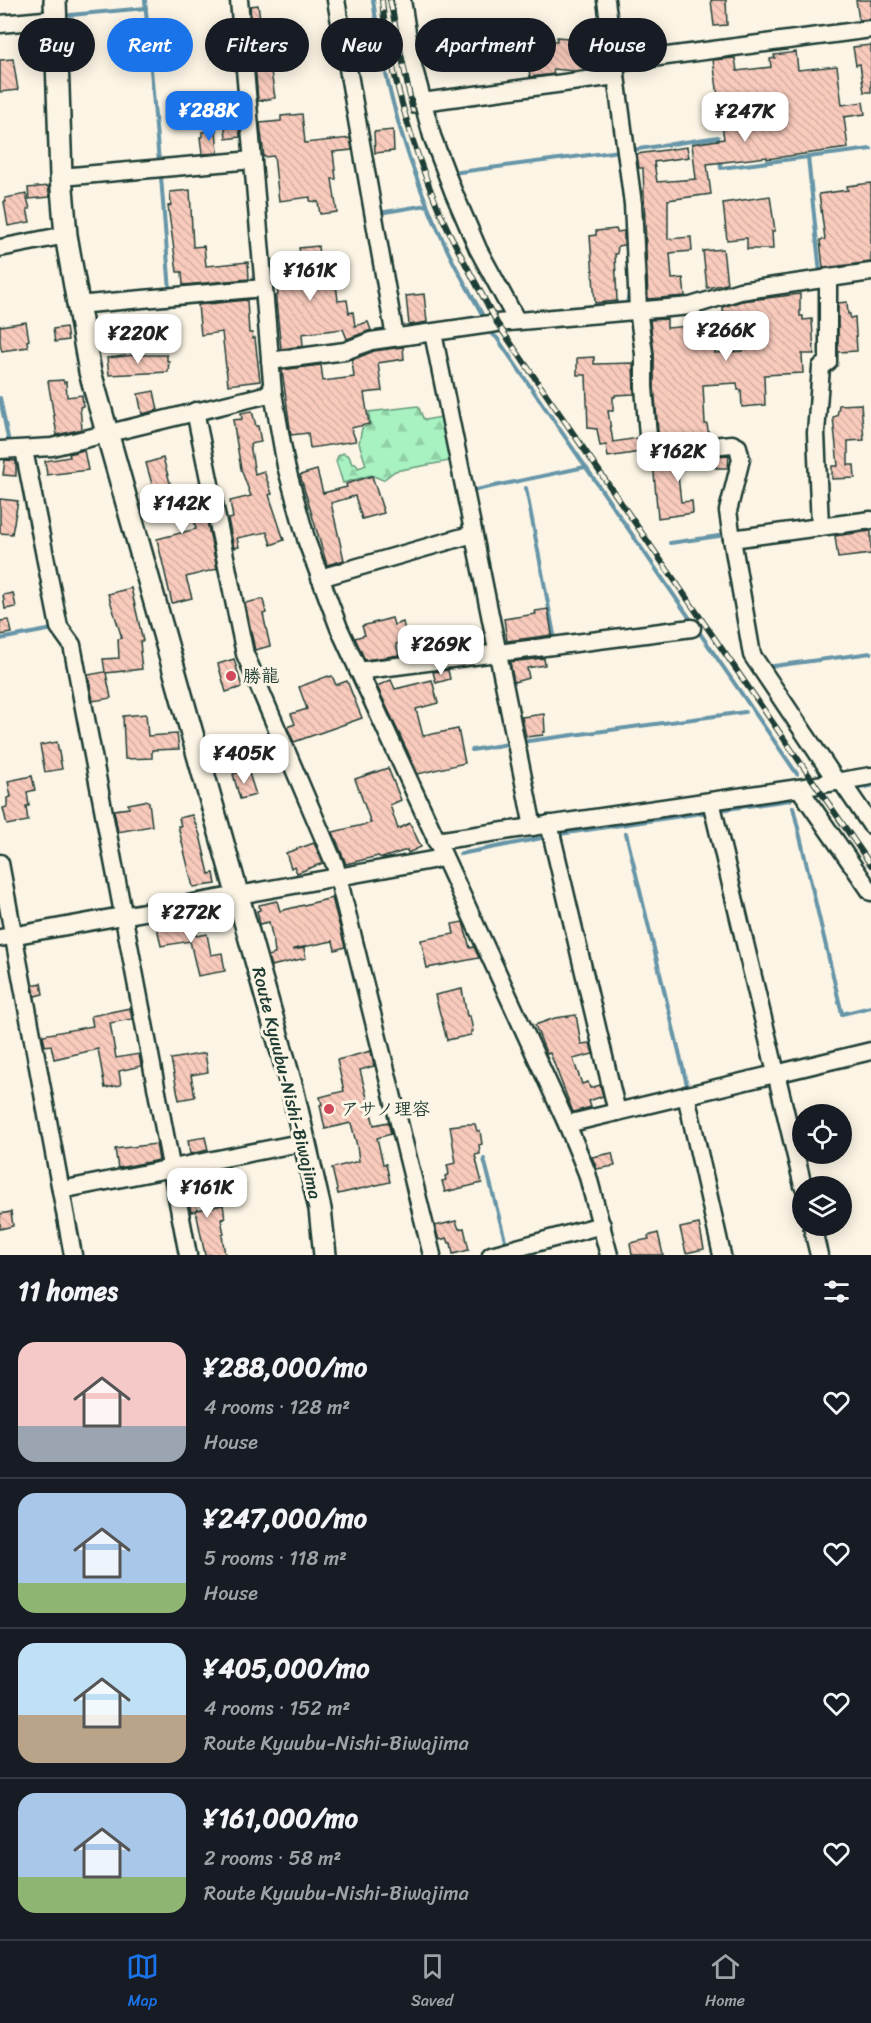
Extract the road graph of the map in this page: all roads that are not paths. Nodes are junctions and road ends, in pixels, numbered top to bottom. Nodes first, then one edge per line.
1 (240, 0) edge
2 (336, 0) edge
3 (402, 0) edge
4 (606, 0) edge
5 (55, 9) edge
6 (608, 18) edge
7 (0, 24) edge
8 (871, 29) edge
9 (667, 61) edge
10 (597, 72) edge
11 (615, 72) edge
12 (422, 102) junction
13 (253, 160) junction
14 (61, 177) junction
15 (66, 235) junction
16 (0, 248) edge
17 (871, 272) edge
18 (828, 277) junction
19 (264, 288) junction
20 (77, 305) junction
21 (638, 309) junction
22 (517, 321) junction
23 (433, 333) junction
24 (395, 337) junction
25 (270, 361) junction
26 (273, 393) junction
27 (195, 411) junction
28 (107, 434) junction
29 (0, 450) edge
30 (24, 450) junction
31 (871, 520) edge
32 (819, 527) junction
33 (473, 534) junction
34 (732, 539) junction
35 (320, 578) junction
36 (692, 628) dead end
37 (497, 653) junction
38 (358, 671) junction
39 (871, 776) edge
40 (839, 781) junction
41 (799, 788) junction
42 (711, 801) junction
43 (541, 825) junction
44 (871, 825) edge
45 (436, 840) junction
46 (443, 858) junction
47 (0, 863) edge
48 (339, 877) junction
49 (871, 892) edge
50 (237, 896) junction
51 (124, 916) junction
52 (7, 937) edge
53 (871, 1051) edge
54 (777, 1073) junction
55 (686, 1095) junction
56 (617, 1112) junction
57 (567, 1124) junction
58 (305, 1142) junction
59 (172, 1168) junction
60 (801, 1176) edge
61 (61, 1190) junction
62 (602, 1225) junction
63 (814, 1236) edge
64 (73, 1255) edge
65 (188, 1255) edge
66 (326, 1255) edge
67 (432, 1255) edge
68 (491, 1255) edge
69 (609, 1255) edge
70 (722, 1255) edge
71 (819, 1255) edge

1 - 13 street
2 - 24 street
3 - 12 street
4 - 6 street
5 - 7 street
5 - 14 main road, Route Kyuubu-Nishi-Biwajima
8 - 9 street
10 - 12 street
11 - 21 street
12 - 22 street
13 - 14 street
13 - 19 street
14 - 15 main road, Route Kyuubu-Nishi-Biwajima
15 - 16 street
15 - 20 main road, Route Kyuubu-Nishi-Biwajima
17 - 18 street
18 - 21 street
18 - 32 street
19 - 20 street
19 - 25 street
20 - 28 main road, Route Kyuubu-Nishi-Biwajima
21 - 22 street
21 - 34 street
22 - 23 street
23 - 24 street
23 - 33 street
24 - 25 street
25 - 26 street
26 - 27 street
26 - 35 street
27 - 28 street
27 - 48 street
28 - 30 street
28 - 50 main road, Route Kyuubu-Nishi-Biwajima
29 - 30 street
30 - 51 street
31 - 32 street
32 - 34 street
33 - 35 street
33 - 37 street
34 - 40 street
35 - 38 street
36 - 37 street
37 - 38 street
37 - 43 street
38 - 45 street
39 - 40 street
40 - 41 street
40 - 44 street
41 - 42 street
41 - 49 street
42 - 43 street
42 - 54 street
43 - 45 street
43 - 56 street
45 - 46 street
46 - 48 street
46 - 57 street
47 - 52 street
48 - 50 street
48 - 67 street
50 - 51 street
50 - 58 main road, Route Kyuubu-Nishi-Biwajima
51 - 52 street
51 - 59 street
52 - 61 street
53 - 54 street
54 - 55 street
54 - 60 street
55 - 56 street
55 - 70 street
56 - 57 street
57 - 62 street
58 - 59 street
58 - 66 main road, Route Kyuubu-Nishi-Biwajima
59 - 61 street
59 - 65 street
61 - 64 street
62 - 68 street
62 - 69 street
63 - 71 street

